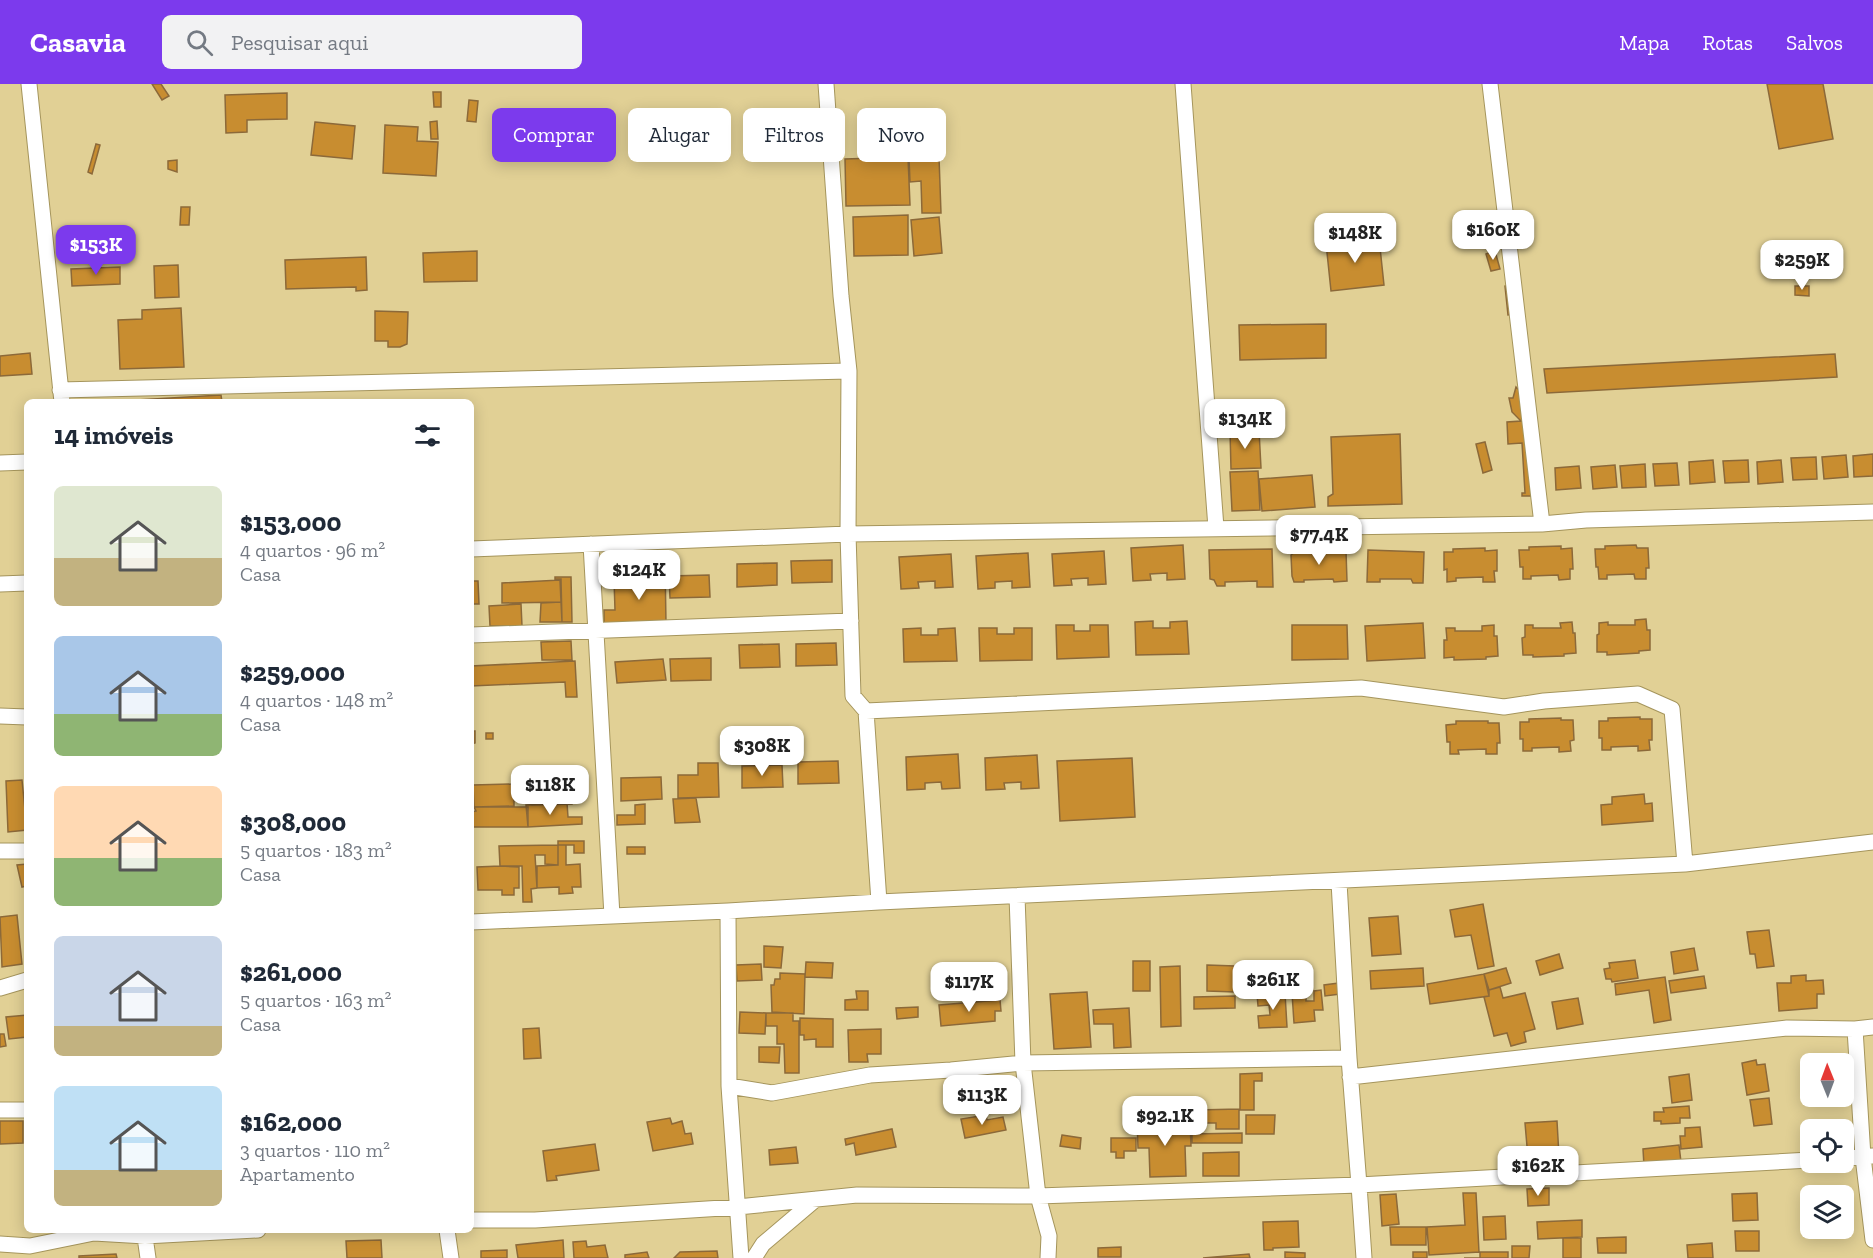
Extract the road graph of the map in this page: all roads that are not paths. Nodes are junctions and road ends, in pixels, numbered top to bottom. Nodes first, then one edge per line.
1 (29, 84) edge
2 (826, 84) edge
3 (1183, 84) edge
4 (1491, 84) edge
5 (849, 372) junction
6 (61, 396) edge
7 (24, 462) edge
8 (0, 463) edge
9 (1873, 512) edge
10 (1542, 524) junction
11 (1216, 528) junction
12 (848, 534) junction
13 (591, 544) junction
14 (474, 549) edge
15 (24, 583) edge
16 (0, 584) edge
17 (850, 621) junction
18 (596, 630) junction
19 (474, 635) edge
20 (866, 711) junction
21 (0, 716) edge
22 (24, 717) edge
23 (1873, 842) edge
24 (0, 851) edge
25 (24, 851) edge
26 (1685, 864) junction
27 (1339, 882) junction
28 (1017, 896) junction
29 (879, 902) junction
30 (728, 912) junction
31 (612, 916) junction
32 (474, 922) edge
33 (0, 980) edge
34 (24, 980) edge
35 (24, 981) edge
36 (0, 988) edge
37 (1873, 1027) edge
38 (1855, 1029) junction
39 (1349, 1058) junction
40 (1023, 1063) junction
41 (1350, 1077) junction
42 (729, 1086) junction
43 (0, 1110) edge
44 (24, 1110) edge
45 (1868, 1157) edge
46 (1800, 1161) edge
47 (1359, 1185) junction
48 (1038, 1196) junction
49 (816, 1199) junction
50 (738, 1207) junction
51 (474, 1220) edge
52 (144, 1233) edge
53 (447, 1233) edge
54 (1873, 1240) edge
55 (0, 1244) edge
56 (148, 1258) edge
57 (451, 1258) edge
58 (741, 1258) edge
59 (754, 1258) edge
60 (1048, 1258) edge
61 (1364, 1258) edge

1 - 6 street
2 - 5 street
3 - 11 street
4 - 10 street
5 - 6 street
5 - 12 street
7 - 8 street
9 - 10 street
10 - 11 street
11 - 12 street
12 - 13 street
12 - 17 street
13 - 14 street
13 - 18 street
15 - 16 street
17 - 18 street
17 - 20 street
18 - 19 street
18 - 31 street
20 - 26 street
20 - 29 street
21 - 22 street
23 - 26 street
24 - 25 street
26 - 27 street
27 - 28 street
27 - 39 street
28 - 29 street
28 - 40 street
29 - 30 street
30 - 31 street
30 - 42 street
31 - 32 street
33 - 34 street
35 - 36 street
37 - 38 street
38 - 41 street
38 - 45 street
39 - 40 street
39 - 41 street
40 - 42 street
40 - 48 street
41 - 47 street
42 - 50 street
43 - 44 street
45 - 54 street
46 - 47 street
47 - 48 street
47 - 61 street
48 - 49 street
48 - 60 street
49 - 50 street
49 - 59 street
50 - 51 street
50 - 58 street
52 - 55 street
52 - 56 street
53 - 57 street

